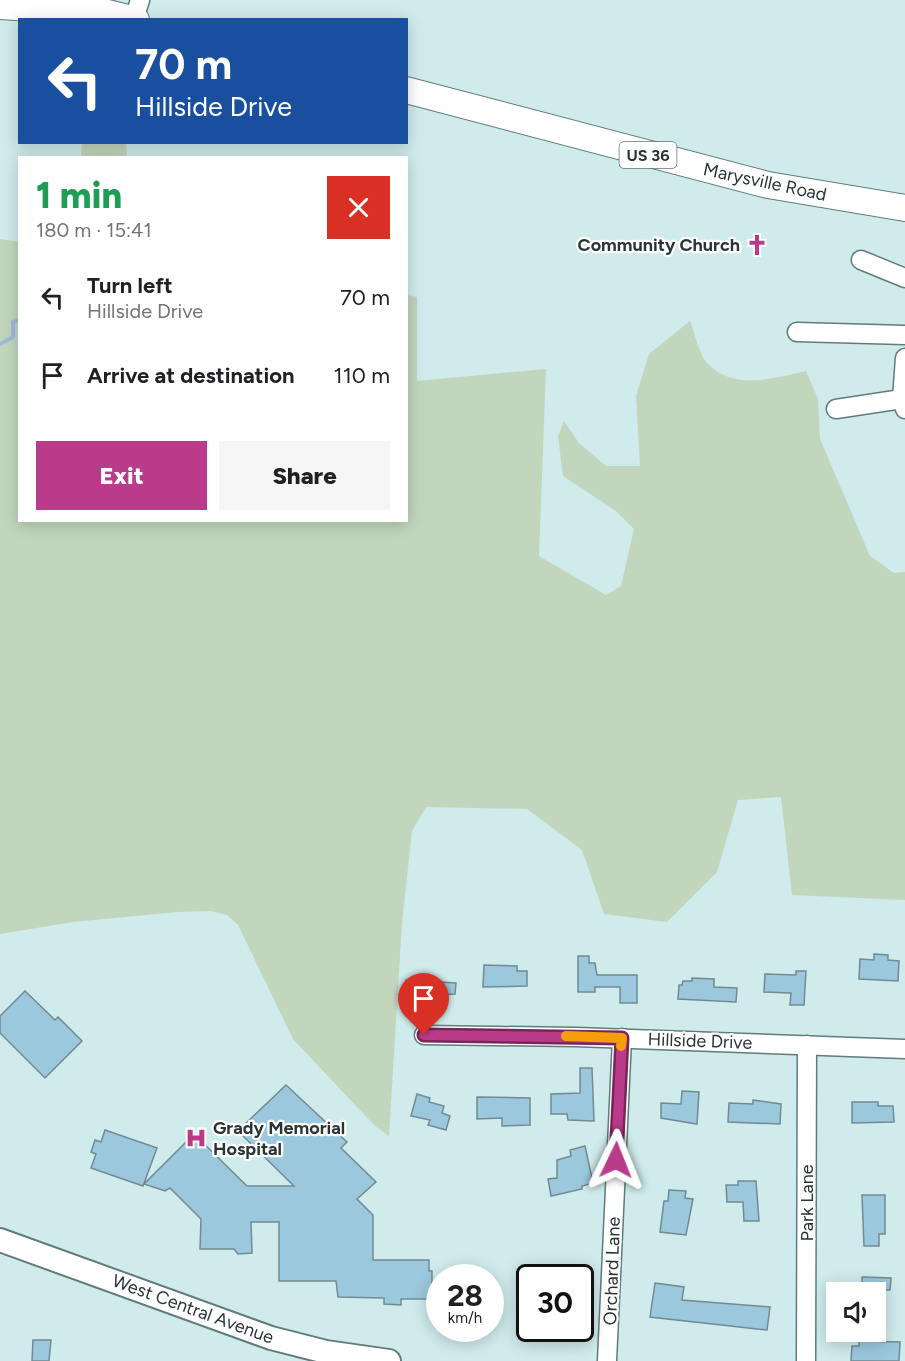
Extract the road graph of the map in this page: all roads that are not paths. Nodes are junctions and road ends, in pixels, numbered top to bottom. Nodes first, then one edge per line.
1 (140, 0) edge
2 (0, 6) edge
3 (130, 18) edge
4 (135, 18) edge
5 (408, 91) edge
6 (905, 208) edge
7 (861, 260) dead end
8 (905, 278) edge
9 (796, 332) dead end
10 (905, 335) edge
11 (905, 358) edge
12 (903, 404) edge
13 (836, 409) dead end
14 (424, 1035) dead end
15 (622, 1038) junction
16 (807, 1045) junction
17 (905, 1049) edge
18 (0, 1240) edge
19 (389, 1361) edge
20 (608, 1361) edge
21 (806, 1361) edge

1 - 4 street
2 - 3 highway
5 - 6 highway, Marysville Road / US 36
7 - 8 street
9 - 10 street
11 - 12 street
12 - 13 street
14 - 15 street, Hillside Drive
15 - 16 street, Hillside Drive
15 - 20 street, Orchard Lane
16 - 17 street, Hillside Drive
16 - 21 street, Park Lane
18 - 19 main road, West Central Avenue

